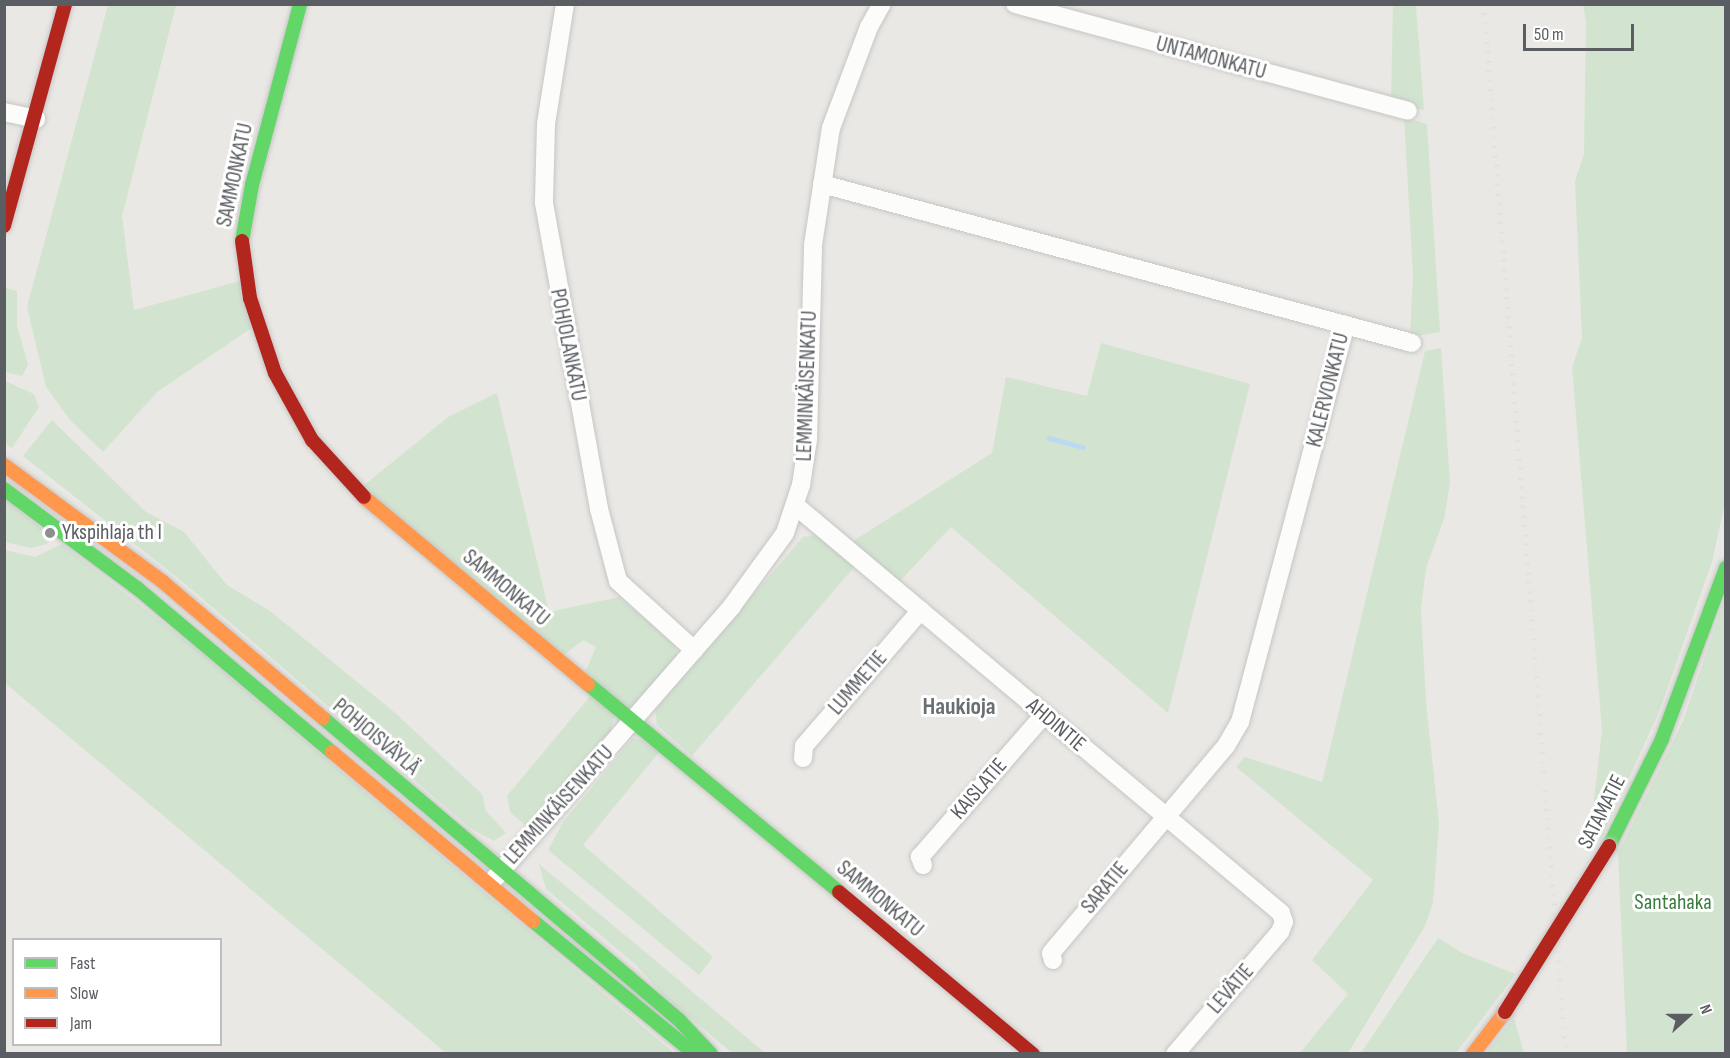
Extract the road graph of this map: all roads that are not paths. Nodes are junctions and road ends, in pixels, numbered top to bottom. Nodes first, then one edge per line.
1 (65, 4) edge
2 (300, 4) edge
3 (565, 4) edge
4 (882, 4) edge
5 (1015, 4) edge
6 (1408, 111) dead end
7 (4, 112) edge
8 (36, 119) junction
9 (822, 184) junction
10 (4, 226) edge
11 (1346, 325) junction
12 (1412, 343) dead end
13 (4, 465) edge
14 (4, 489) edge
15 (796, 506) junction
16 (1725, 568) edge
17 (921, 610) junction
18 (694, 650) junction
19 (1044, 715) junction
20 (633, 722) junction
21 (803, 758) dead end
22 (1165, 818) junction
23 (923, 865) dead end
24 (503, 869) junction
25 (489, 884) junction
26 (1284, 922) joint
27 (1053, 960) dead end
28 (696, 1053) edge
29 (711, 1053) edge
30 (1033, 1053) edge
31 (1175, 1053) edge
32 (1473, 1053) edge

1 - 8 main road
2 - 20 main road, SAMMONKATU
3 - 18 street, POHJOLANKATU
4 - 9 street, LEMMINKÄISENKATU
5 - 6 street, UNTAMONKATU
7 - 8 street
8 - 10 main road
9 - 11 street, KALERVONKATU
9 - 15 street, LEMMINKÄISENKATU
11 - 12 street
11 - 22 street, KALERVONKATU
13 - 24 main road, POHJOISVÄYLÄ
14 - 25 main road, POHJOISVÄYLÄ
15 - 17 street, AHDINTIE
15 - 18 street, LEMMINKÄISENKATU
16 - 32 main road, SATAMATIE, bridge
17 - 19 street, AHDINTIE
17 - 21 street, LUMMETIE
18 - 20 street, LEMMINKÄISENKATU
19 - 22 street, AHDINTIE
19 - 23 street, KAISLATIE
20 - 24 street, LEMMINKÄISENKATU
20 - 30 main road, SAMMONKATU
22 - 26 street, AHDINTIE
22 - 27 street, SARATIE
24 - 25 street, LEMMINKÄISENKATU
24 - 29 main road, POHJOISVÄYLÄ
25 - 28 main road, POHJOISVÄYLÄ
26 - 31 street, LEVÄTIE

